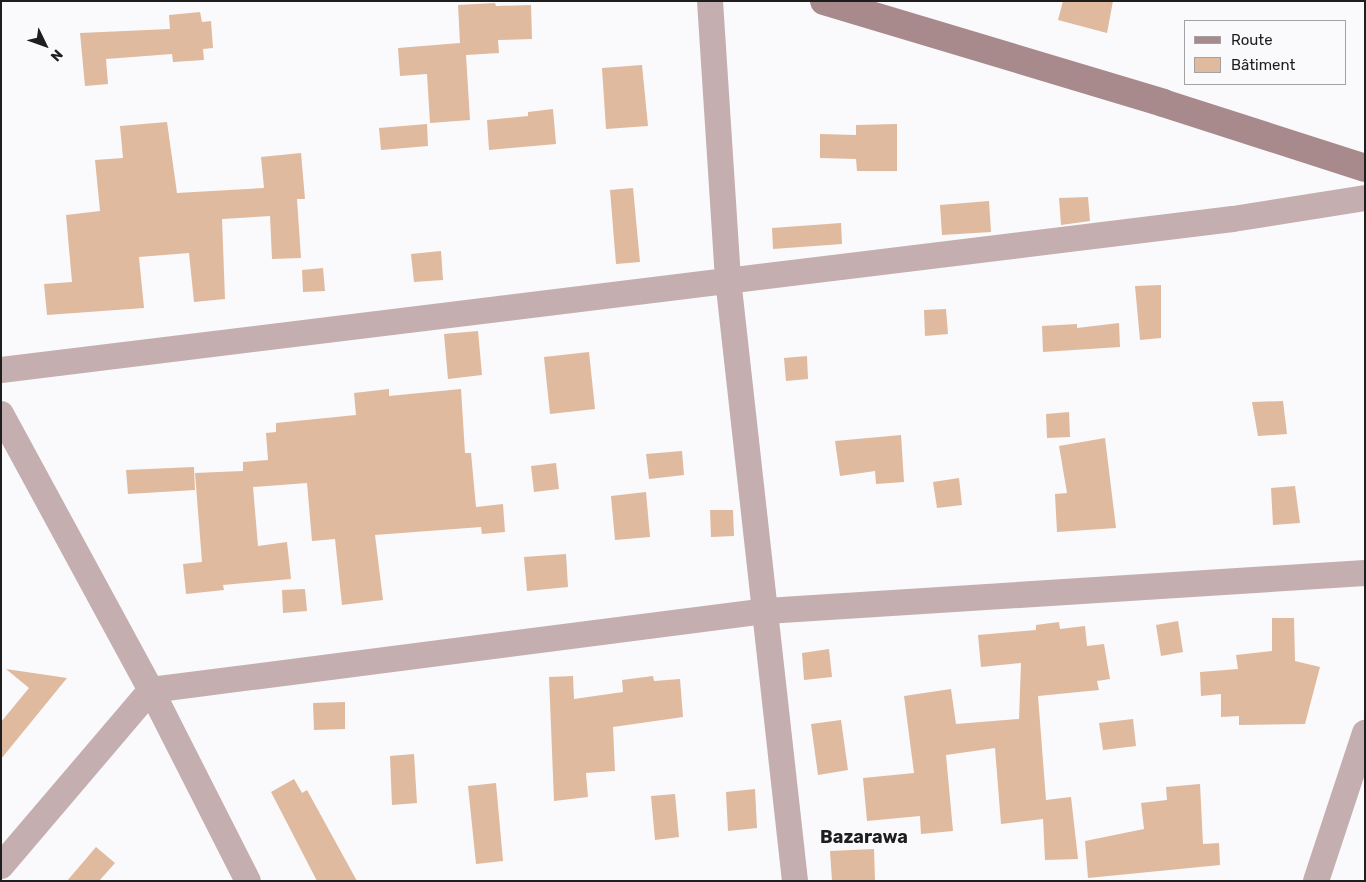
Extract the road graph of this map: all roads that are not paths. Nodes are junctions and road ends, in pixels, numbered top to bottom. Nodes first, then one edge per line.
1 (710, 1) edge
2 (824, 1) edge
3 (1365, 168) edge
4 (1365, 198) edge
5 (728, 280) junction
6 (1, 370) edge
7 (1, 414) edge
8 (1365, 573) edge
9 (766, 611) junction
10 (151, 690) junction
11 (1365, 733) edge
12 (1, 866) edge
13 (248, 881) edge
14 (795, 881) edge
15 (1316, 881) edge

1 - 5 street
2 - 3 main road
4 - 5 street
5 - 6 street
5 - 9 street
7 - 10 street
8 - 9 street
9 - 10 street
9 - 14 street
10 - 12 street
10 - 13 street
11 - 15 street

